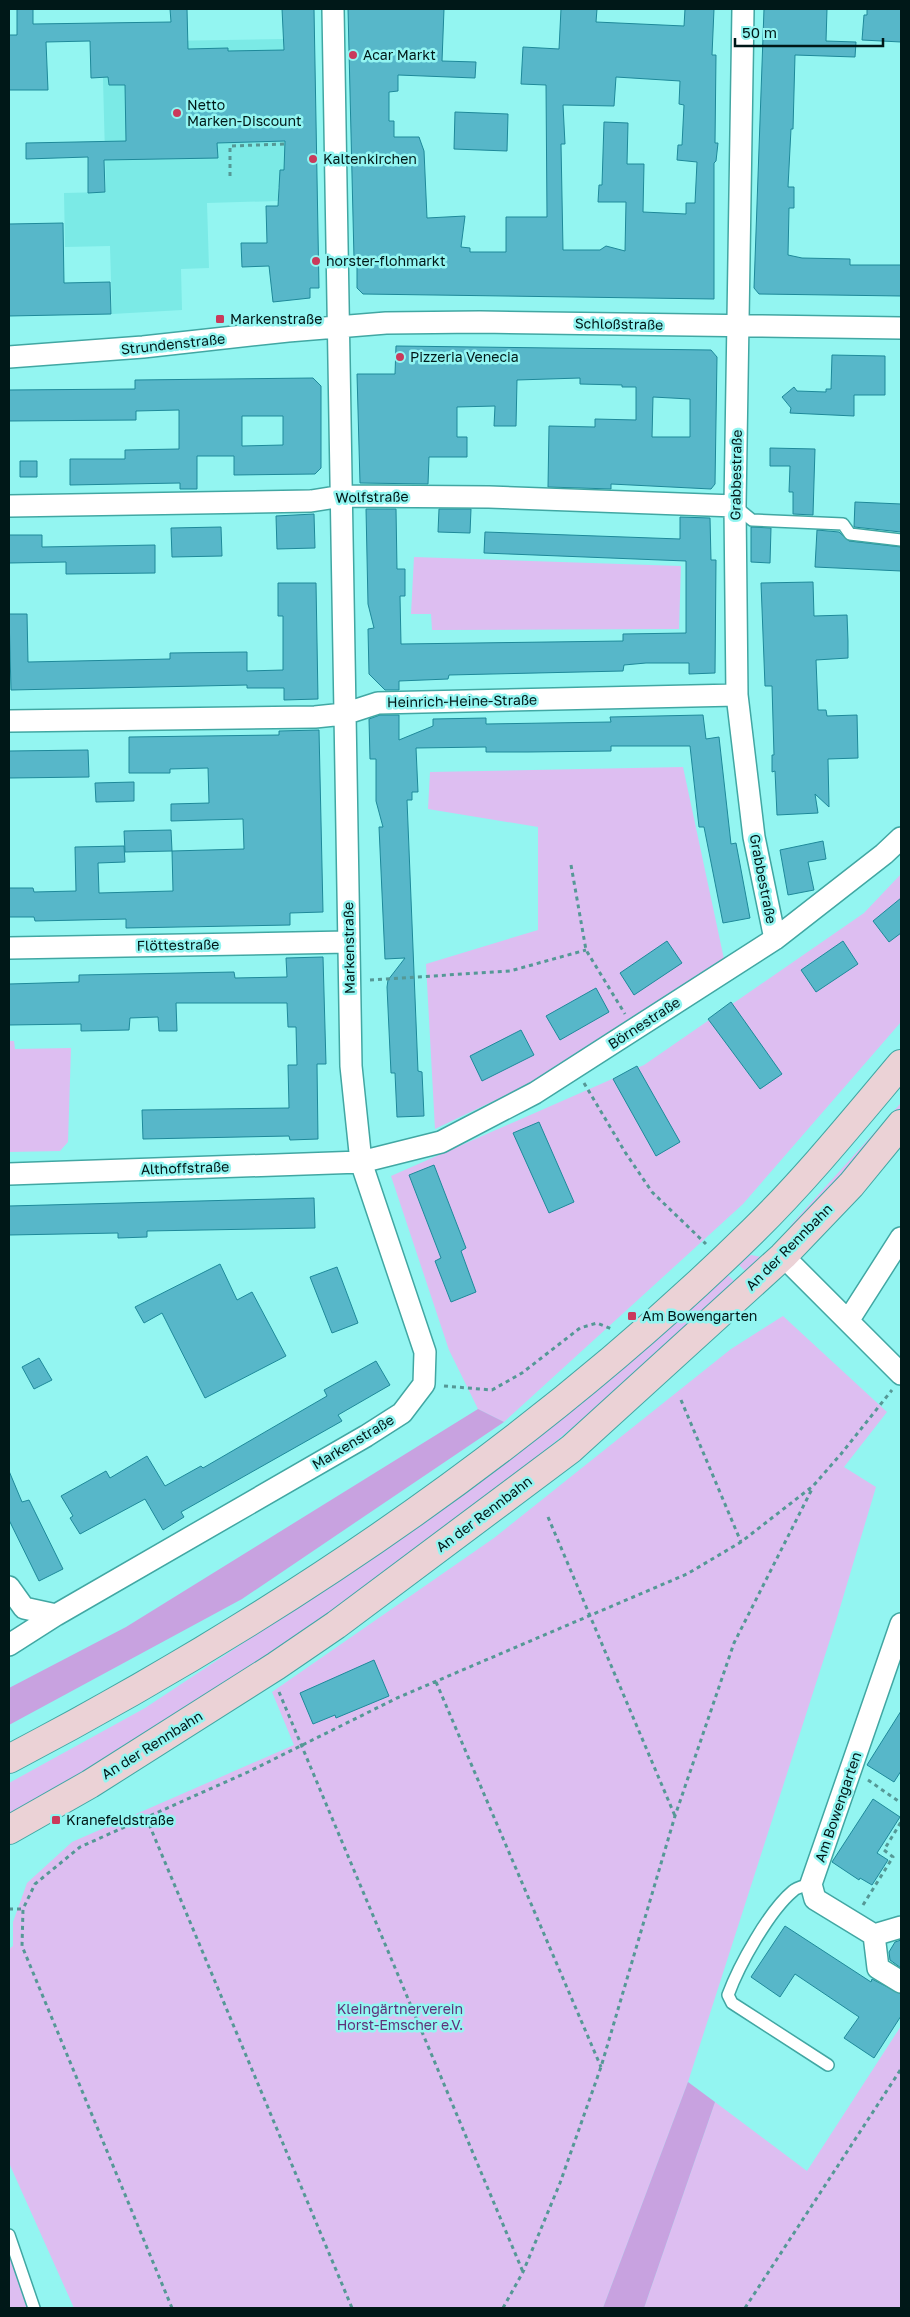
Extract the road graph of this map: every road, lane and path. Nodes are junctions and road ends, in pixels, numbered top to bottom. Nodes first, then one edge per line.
1 (333, 9) edge
2 (743, 9) edge
3 (285, 144) dead end
4 (230, 176) dead end
5 (738, 325) junction
6 (338, 328) junction
7 (901, 328) edge
8 (9, 357) edge
9 (342, 496) junction
10 (9, 506) edge
11 (735, 506) junction
12 (901, 540) edge
13 (737, 695) junction
14 (344, 714) junction
15 (9, 721) edge
16 (901, 838) edge
17 (571, 865) dead end
18 (774, 939) junction
19 (348, 942) junction
20 (9, 948) edge
21 (586, 950) junction
22 (349, 981) junction
23 (634, 1029) junction
24 (901, 1064) edge
25 (575, 1068) junction
26 (901, 1124) edge
27 (361, 1162) junction
28 (9, 1174) edge
29 (756, 1228) junction
30 (901, 1238) edge
31 (783, 1256) junction
32 (724, 1260) junction
33 (848, 1321) junction
34 (637, 1338) junction
35 (899, 1379) edge
36 (424, 1384) junction
37 (681, 1400) dead end
38 (813, 1486) junction
39 (548, 1517) dead end
40 (741, 1542) junction
41 (9, 1587) edge
42 (590, 1614) junction
43 (56, 1615) junction
44 (901, 1624) edge
45 (9, 1645) edge
46 (897, 1653) edge
47 (269, 1671) junction
48 (436, 1682) junction
49 (300, 1747) junction
50 (9, 1758) edge
51 (851, 1769) junction
52 (901, 1802) edge
53 (675, 1816) junction
54 (146, 1817) junction
55 (901, 1822) edge
56 (9, 1830) edge
57 (811, 1884) junction
58 (9, 1909) edge
59 (23, 1909) junction
60 (852, 1922) junction
61 (901, 1927) edge
62 (874, 1936) junction
63 (901, 1982) edge
64 (828, 2065) dead end
65 (600, 2067) junction
66 (901, 2069) edge
67 (9, 2235) edge
68 (523, 2272) junction
69 (34, 2308) edge
70 (172, 2308) edge
71 (352, 2308) edge
72 (503, 2308) edge
73 (745, 2308) edge

1 - 6 street, Markenstraße
2 - 5 street, Grabbestraße
3 - 4 path
5 - 6 street, Schloßstraße
5 - 7 street, Schloßstraße
5 - 11 street, Grabbestraße
6 - 8 street, Strundenstraße
6 - 9 street, Markenstraße
9 - 10 street, Wolfstraße
9 - 11 street, Wolfstraße
9 - 14 street, Markenstraße
11 - 12 lane
11 - 13 street, Grabbestraße
13 - 14 street, Heinrich-Heine-Straße
13 - 18 street, Grabbestraße
14 - 15 street, Heinrich-Heine-Straße
14 - 19 street, Markenstraße
16 - 18 street, Börnestraße
17 - 21 path
18 - 23 street, Börnestraße
19 - 20 street, Flöttestraße
19 - 22 street, Markenstraße
21 - 22 path
21 - 23 path
22 - 27 street, Markenstraße
23 - 25 street, Börnestraße
24 - 29 main road
25 - 27 street, Börnestraße
25 - 32 path
26 - 31 main road, An der Rennbahn
27 - 28 street, Althoffstraße
27 - 36 street, Markenstraße
29 - 31 main road
29 - 32 main road
30 - 33 street
31 - 33 street
31 - 47 main road, An der Rennbahn
32 - 34 main road
33 - 35 street
34 - 36 path
34 - 50 main road
35 - 38 path
36 - 43 street, Markenstraße
37 - 40 path
38 - 40 path
38 - 53 path
39 - 42 path
40 - 42 path
41 - 43 street
42 - 48 path
42 - 53 path
43 - 45 street, Markenstraße
44 - 46 street, Am Bowengarten
46 - 51 street, Am Bowengarten
47 - 49 path
47 - 56 main road, An der Rennbahn
48 - 49 path
48 - 65 path
49 - 54 path
49 - 68 path
51 - 52 path
51 - 57 street, Am Bowengarten
53 - 65 path
54 - 59 path
54 - 71 path
55 - 60 path
57 - 60 street
57 - 64 lane
58 - 59 path
59 - 70 path
60 - 62 street
61 - 62 street
62 - 63 street
65 - 68 path
66 - 73 path
67 - 69 lane
68 - 72 path

